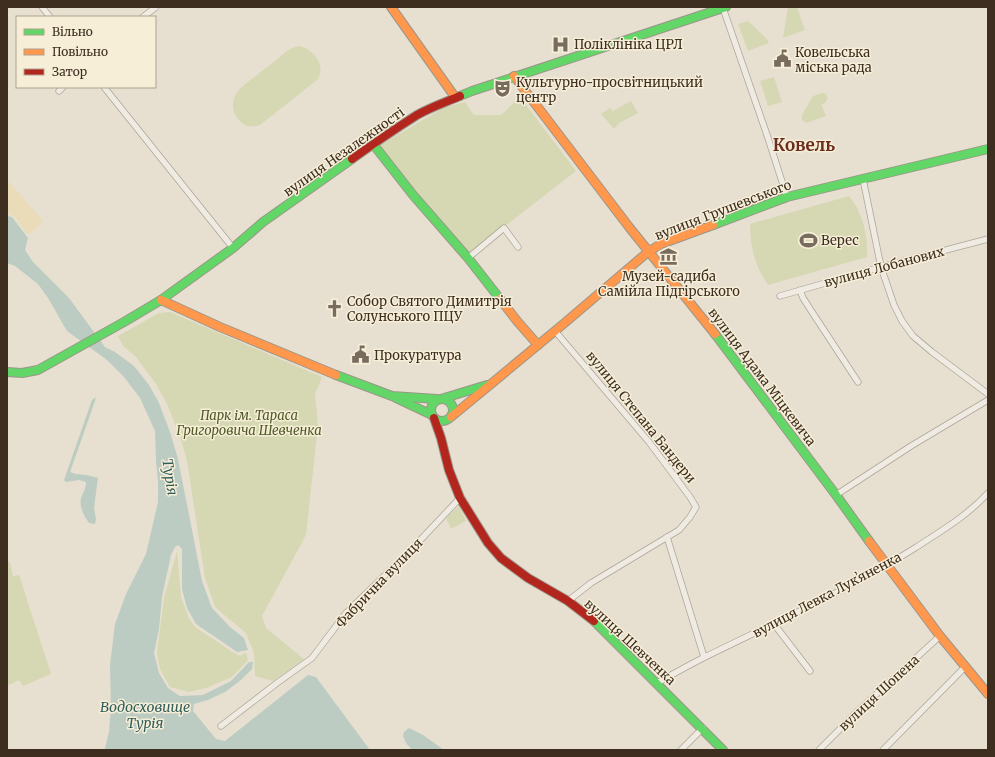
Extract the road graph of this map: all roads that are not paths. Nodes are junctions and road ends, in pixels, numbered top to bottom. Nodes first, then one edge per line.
1 (42, 7) edge
2 (156, 7) edge
3 (394, 8) edge
4 (725, 8) edge
5 (49, 16) edge
6 (144, 16) edge
7 (514, 76) junction
8 (105, 88) edge
9 (455, 97) junction
10 (373, 144) junction
11 (988, 149) edge
12 (863, 179) junction
13 (787, 197) junction
14 (988, 239) edge
15 (518, 246) dead end
16 (233, 248) junction
17 (648, 252) junction
18 (468, 258) junction
19 (881, 266) junction
20 (800, 290) junction
21 (780, 296) dead end
22 (160, 300) junction
23 (555, 331) junction
24 (538, 345) junction
25 (7, 372) edge
26 (858, 382) dead end
27 (490, 384) junction
28 (988, 394) edge
29 (392, 396) junction
30 (439, 399) junction
31 (988, 400) edge
32 (433, 416) junction
33 (449, 418) junction
34 (441, 438) junction
35 (988, 493) edge
36 (836, 495) junction
37 (460, 498) junction
38 (667, 537) junction
39 (887, 566) junction
40 (568, 601) junction
41 (774, 624) junction
42 (940, 636) junction
43 (704, 657) junction
44 (965, 667) junction
45 (810, 670) dead end
46 (657, 683) junction
47 (987, 692) edge
48 (221, 726) dead end
49 (703, 728) junction
50 (681, 750) edge
51 (723, 750) edge
52 (819, 750) edge
53 (883, 750) edge

1 - 5 street
2 - 6 street
3 - 9 street
4 - 7 street, вулиця Незалежності
4 - 13 street
7 - 9 street, вулиця Незалежності
7 - 17 street, вулиця Адама Міцкевича
8 - 16 street
9 - 10 street, вулиця Незалежності
10 - 16 street, вулиця Незалежності
10 - 18 street
11 - 12 street, вулиця Грушевського
12 - 13 street, вулиця Грушевського
12 - 19 street
13 - 17 street, вулиця Грушевського
14 - 19 street, вулиця Лобанових
15 - 18 street
16 - 22 street, вулиця Незалежності
17 - 23 street, вулиця Грушевського
17 - 36 street, вулиця Адама Міцкевича
18 - 24 street
19 - 20 street, вулиця Лобанових
19 - 28 street
20 - 21 street, вулиця Лобанових
20 - 26 street
22 - 25 street, вулиця Незалежності
22 - 29 street
23 - 24 street, вулиця Грушевського
23 - 38 street, вулиця Степана Бандери
24 - 27 street, вулиця Грушевського
27 - 30 street, вулиця Грушевського
27 - 33 street
29 - 30 street, вулиця Грушевського
29 - 32 street
30 - 32 street
30 - 33 street
31 - 36 street
32 - 33 street
32 - 34 street, вулиця Шевченка
33 - 34 street
34 - 37 street, вулиця Шевченка
35 - 39 street, вулиця Левка Лукʼяненка
36 - 39 street, вулиця Адама Міцкевича
37 - 40 street, вулиця Шевченка
37 - 48 street, Фабрична вулиця
38 - 40 street, вулиця Степана Бандери
38 - 43 street
39 - 41 street, вулиця Левка Лукʼяненка
39 - 42 street, вулиця Адама Міцкевича
40 - 46 street, вулиця Шевченка
41 - 43 street, вулиця Левка Лукʼяненка
41 - 45 street
42 - 44 street, вулиця Адама Міцкевича
42 - 52 street, вулиця Шопена
43 - 46 street, вулиця Левка Лукʼяненка
44 - 47 street, вулиця Адама Міцкевича
44 - 53 street
46 - 49 street, вулиця Шевченка
49 - 50 street
49 - 51 street, вулиця Шевченка

